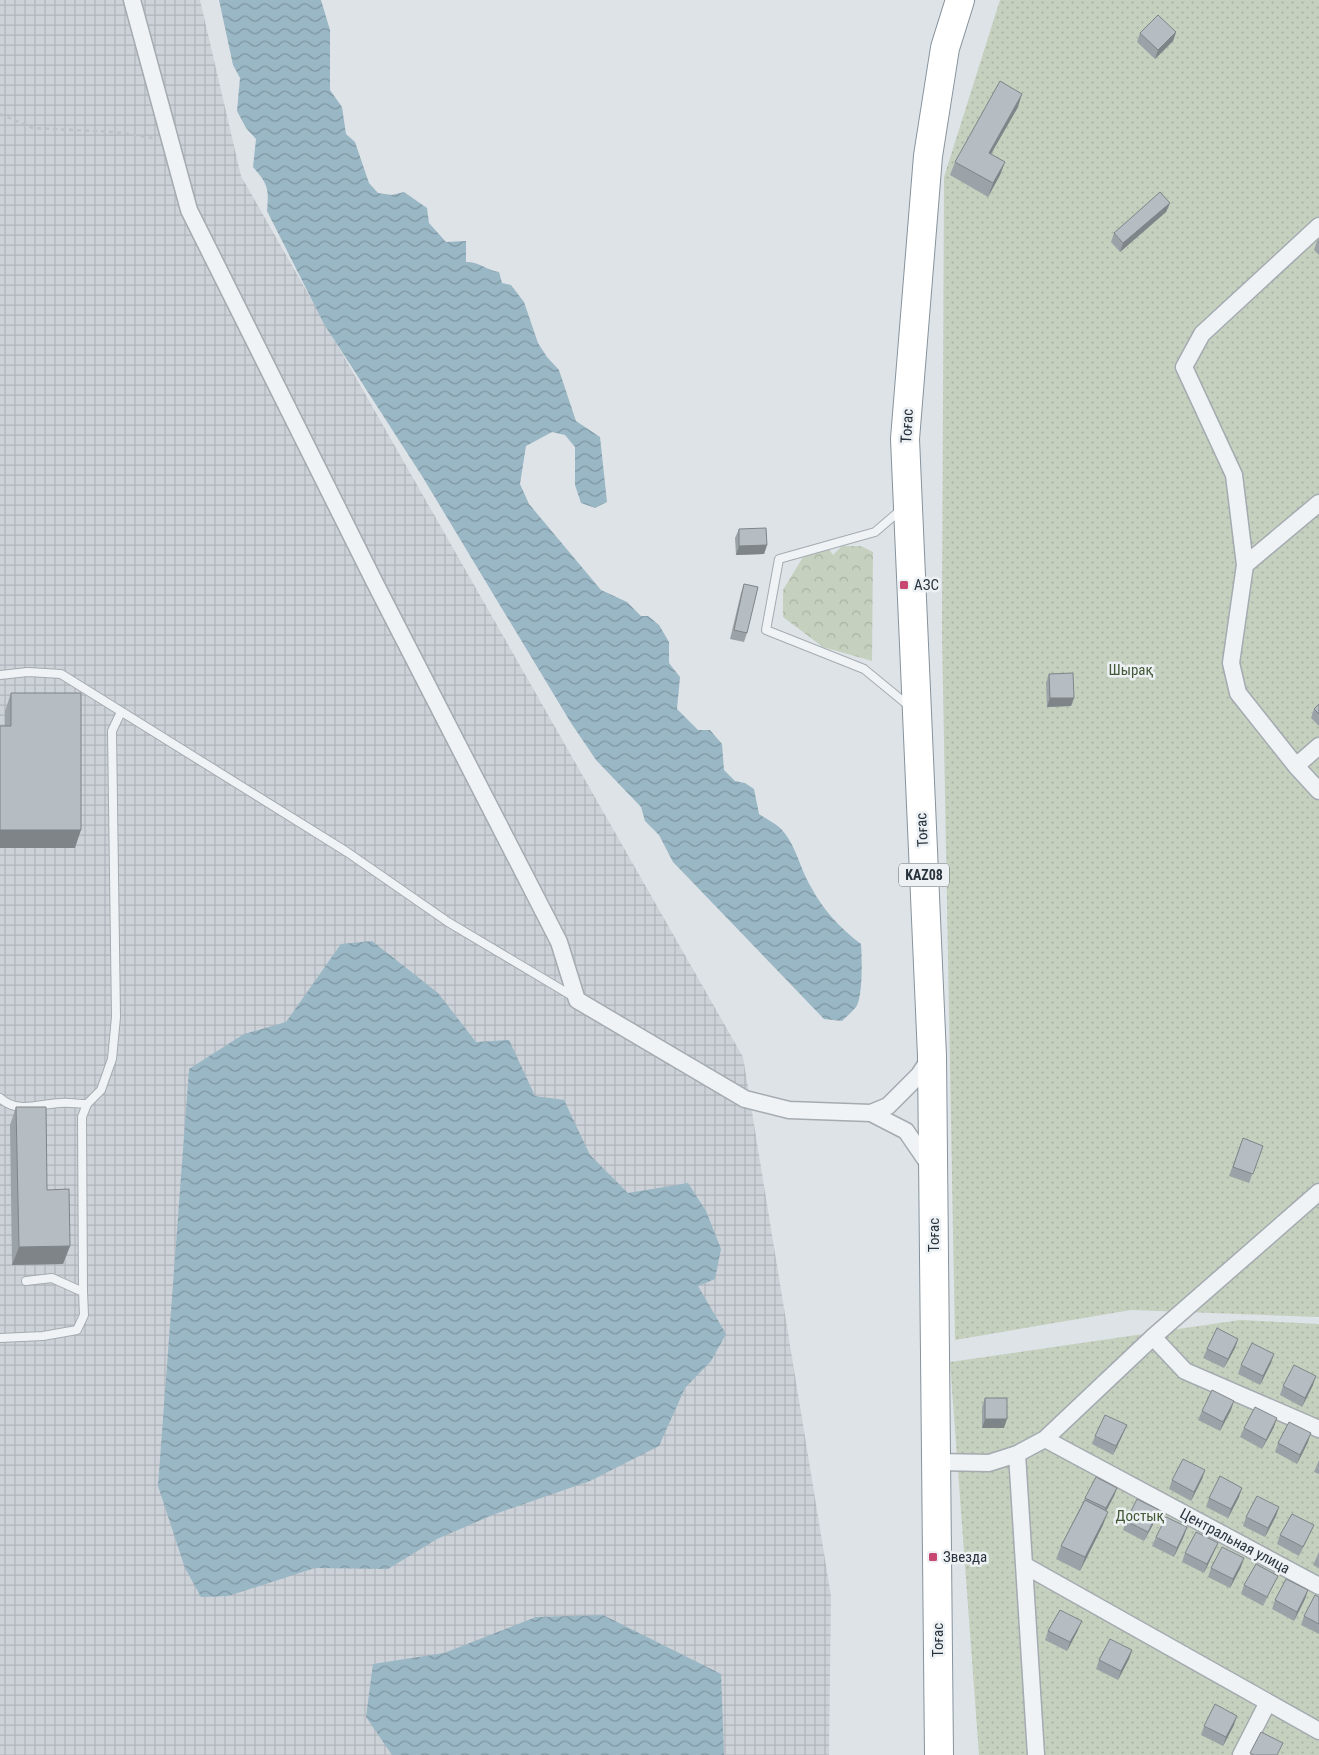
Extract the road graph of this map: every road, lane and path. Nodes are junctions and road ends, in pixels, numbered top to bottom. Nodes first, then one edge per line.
1 (132, 0) edge
2 (960, 0) edge
3 (0, 114) edge
4 (170, 138) junction
5 (1319, 226) edge
6 (908, 504) junction
7 (1319, 504) edge
8 (1245, 565) junction
9 (0, 675) edge
10 (121, 712) junction
11 (917, 714) junction
12 (1319, 746) edge
13 (1296, 766) junction
14 (1319, 791) edge
15 (578, 1000) junction
16 (932, 1056) junction
17 (0, 1098) edge
18 (87, 1104) junction
19 (871, 1112) junction
20 (934, 1170) junction
21 (1319, 1192) edge
22 (26, 1281) dead end
23 (83, 1292) junction
24 (1152, 1337) junction
25 (0, 1338) edge
26 (1319, 1429) edge
27 (1045, 1439) junction
28 (1017, 1454) junction
29 (937, 1462) junction
30 (1024, 1565) junction
31 (1319, 1586) edge
32 (1267, 1704) junction
33 (1319, 1731) edge
34 (939, 1755) edge
35 (1036, 1755) edge
36 (1241, 1755) edge

1 - 4 street
2 - 6 highway, Тоғас / KAZ08
3 - 4 path
4 - 15 street
5 - 8 street
6 - 11 highway, Тоғас / KAZ08
6 - 11 lane
7 - 8 street
8 - 13 street
9 - 10 lane
10 - 15 lane
10 - 18 lane
11 - 16 highway, Тоғас / KAZ08
12 - 13 street
13 - 14 street
15 - 19 street
16 - 19 street
16 - 20 highway, Тоғас / KAZ08
17 - 18 lane
18 - 23 lane
19 - 20 street
20 - 29 highway, Тоғас / KAZ08
21 - 24 street
22 - 23 lane
23 - 25 lane
24 - 26 street
24 - 27 street
27 - 28 street
27 - 31 street, Центральная улица
28 - 29 street
28 - 30 street
29 - 34 highway, Тоғас / KAZ08
30 - 32 street
30 - 35 street
32 - 33 street
32 - 36 street

